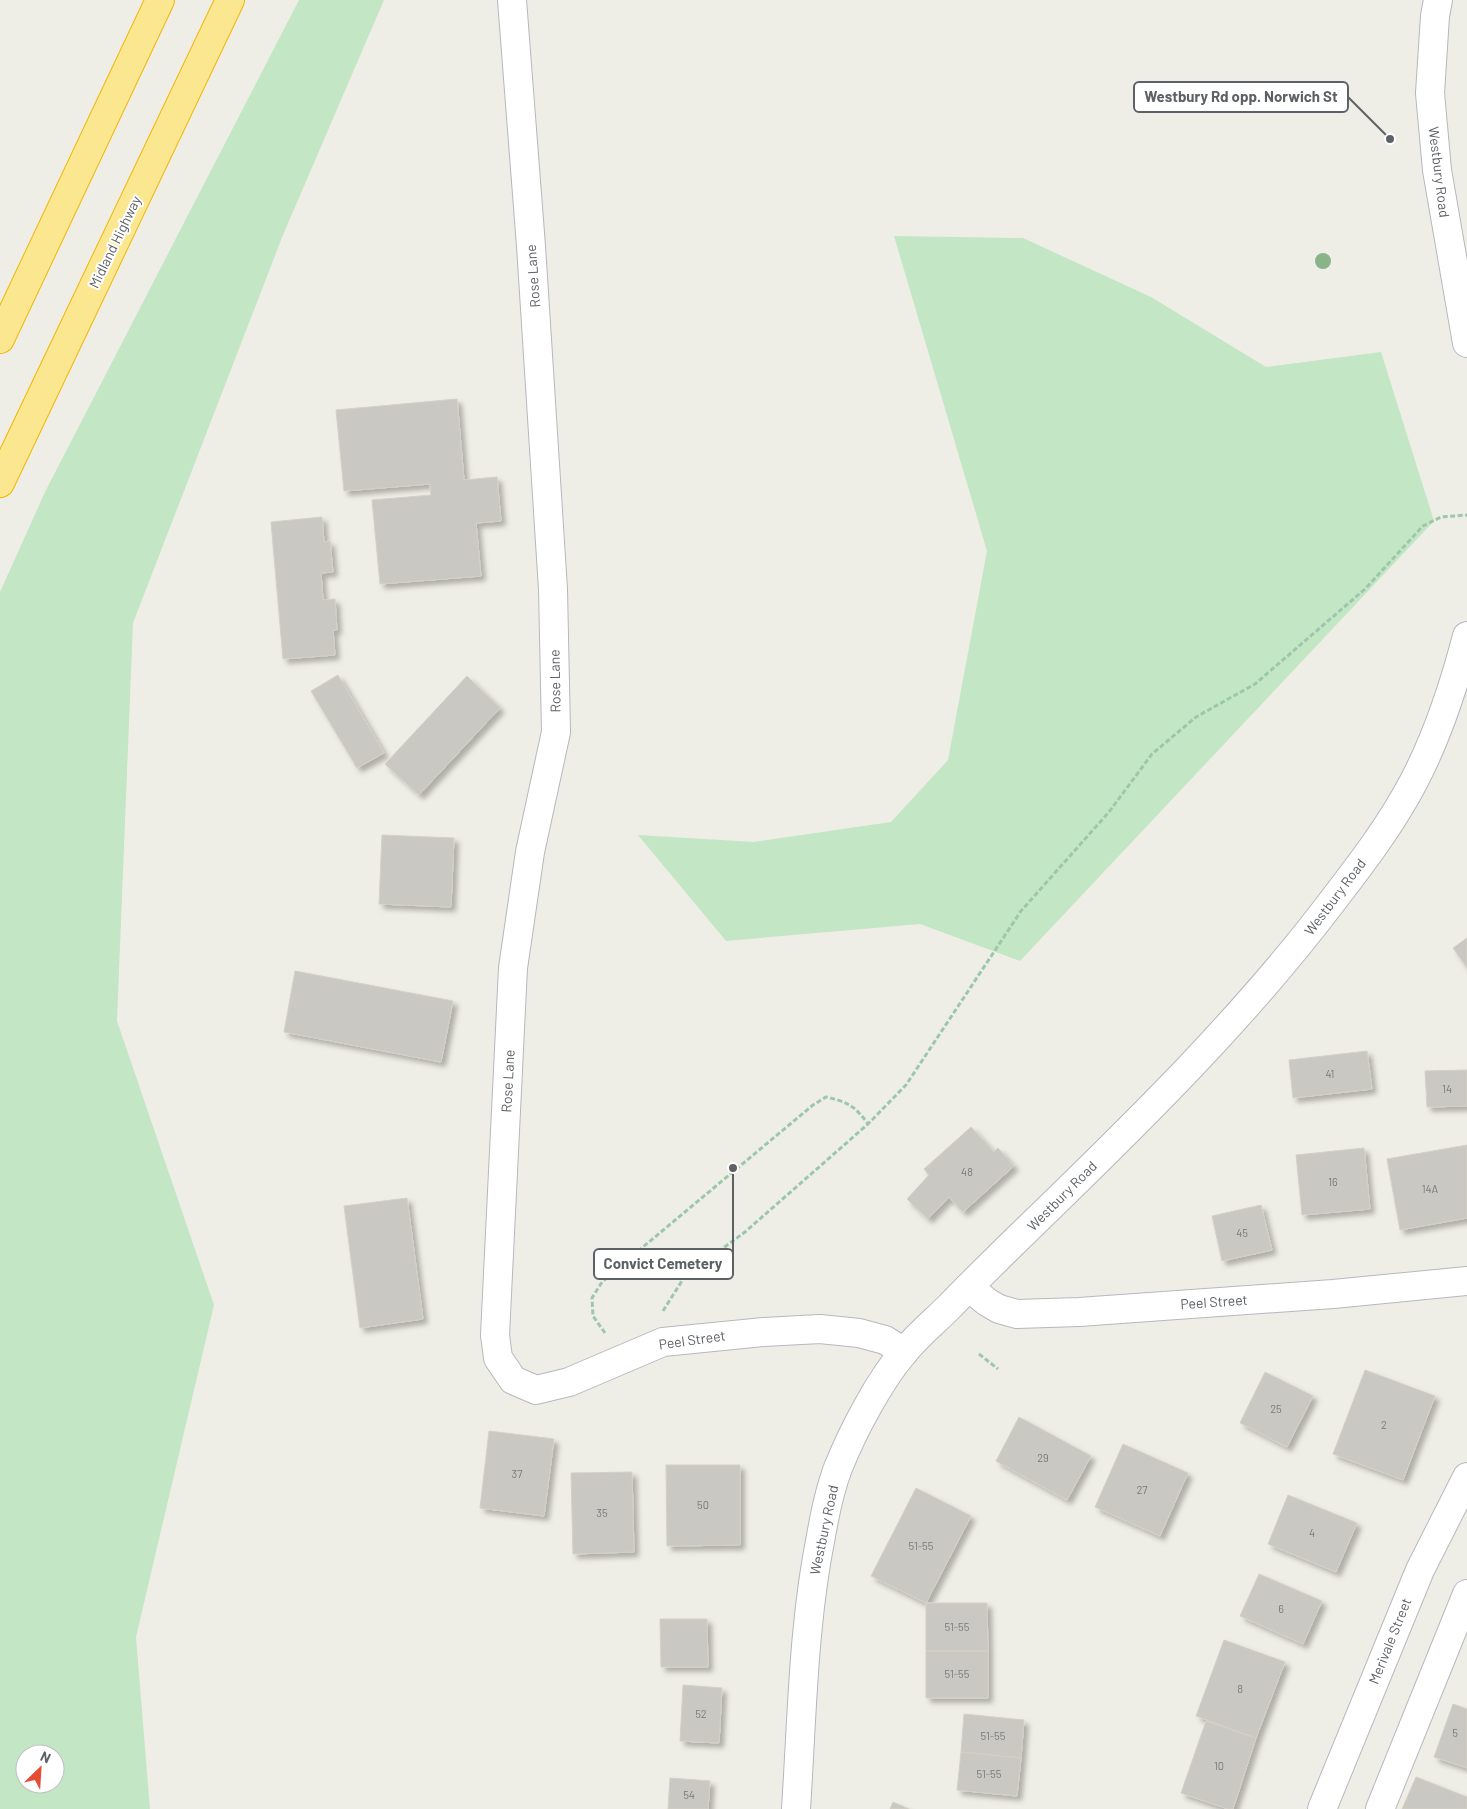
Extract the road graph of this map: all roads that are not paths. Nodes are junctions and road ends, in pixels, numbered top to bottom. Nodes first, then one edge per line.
1 (160, 0) edge
2 (230, 0) edge
3 (240, 0) edge
4 (512, 0) edge
5 (1438, 0) edge
6 (180, 107) junction
7 (0, 339) edge
8 (1467, 343) edge
9 (0, 483) edge
10 (1467, 636) edge
11 (1467, 1280) edge
12 (969, 1286) junction
13 (904, 1352) junction
14 (498, 1358) joint
15 (1467, 1477) edge
16 (1467, 1594) edge
17 (796, 1809) edge
18 (1322, 1809) edge
19 (1380, 1809) edge

1 - 7 highway
2 - 6 highway, Midland Highway
3 - 6 highway
4 - 14 street, Rose Lane
5 - 8 street, Westbury Road
6 - 9 highway, Midland Highway
10 - 12 street, Westbury Road
11 - 12 street, Peel Street
12 - 13 street, Westbury Road
13 - 14 street, Peel Street
13 - 17 street, Westbury Road
15 - 18 street, Merivale Street
16 - 19 street

